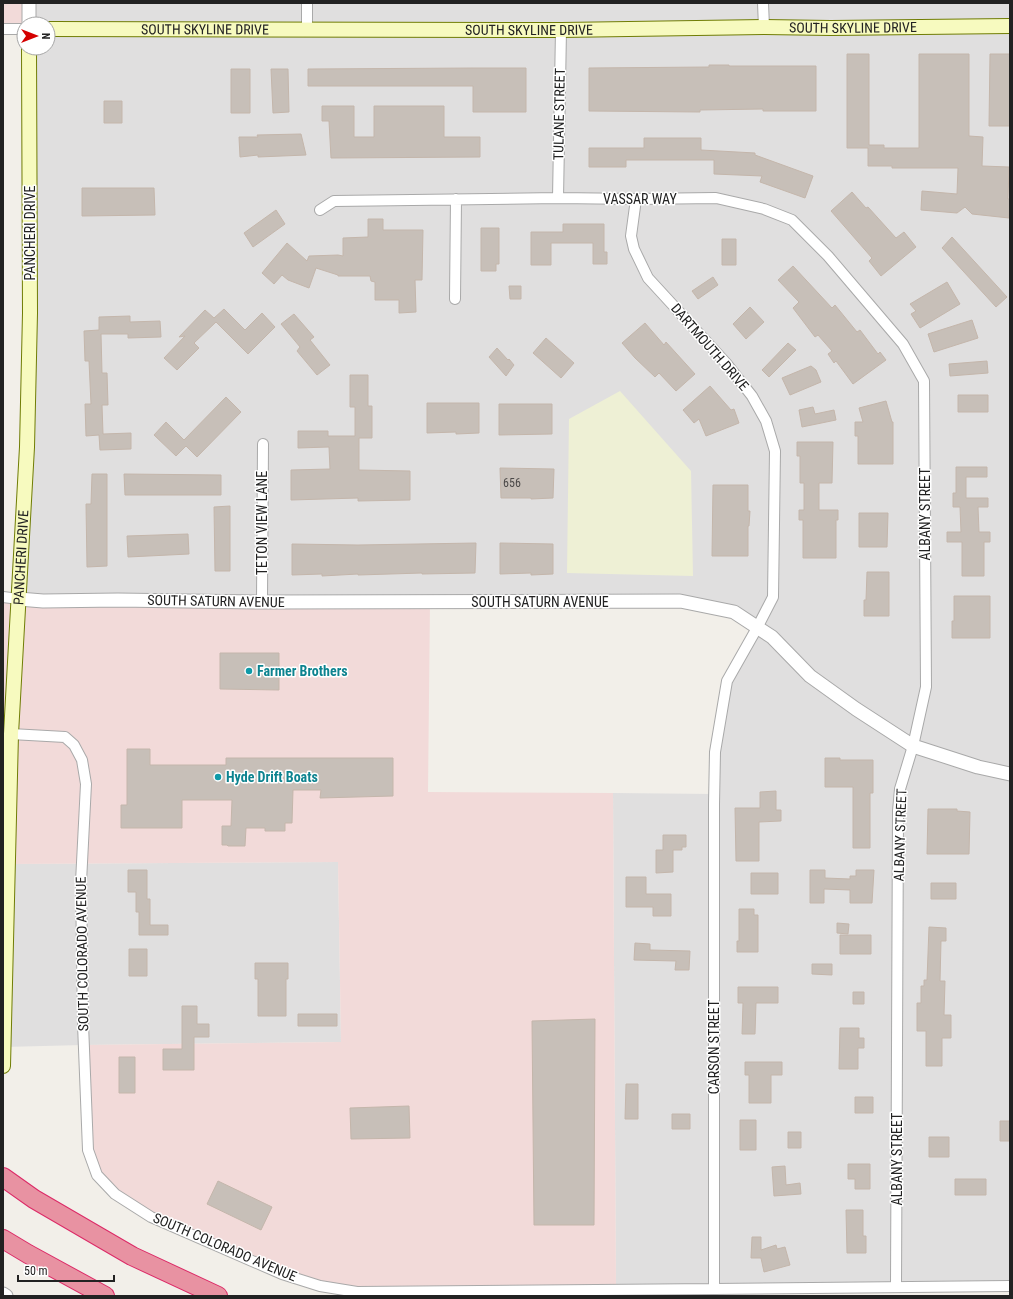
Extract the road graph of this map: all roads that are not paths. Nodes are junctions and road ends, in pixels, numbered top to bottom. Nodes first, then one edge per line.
1 (29, 3) edge
2 (307, 3) edge
3 (763, 3) edge
4 (29, 16) edge
5 (1010, 26) edge
6 (764, 27) junction
7 (16, 28) edge
8 (3, 29) edge
9 (56, 29) edge
10 (307, 30) junction
11 (561, 30) junction
12 (29, 56) edge
13 (558, 198) junction
14 (456, 199) junction
15 (636, 199) junction
16 (320, 210) dead end
17 (455, 299) dead end
18 (903, 344) joint
19 (262, 444) dead end
20 (3, 597) edge
21 (773, 597) joint
22 (19, 599) junction
23 (262, 602) junction
24 (757, 628) junction
25 (11, 734) junction
26 (912, 746) junction
27 (1010, 774) edge
28 (3, 1066) edge
29 (3, 1177) edge
30 (3, 1239) edge
31 (896, 1286) junction
32 (1010, 1286) edge
33 (714, 1290) junction
34 (3, 1294) edge
35 (6, 1296) edge
36 (105, 1296) edge
37 (218, 1296) edge

1 - 4 street
2 - 10 street
3 - 6 street
5 - 6 main road, SOUTH SKYLINE DRIVE
6 - 11 main road, SOUTH SKYLINE DRIVE
7 - 8 street
9 - 10 main road, SOUTH SKYLINE DRIVE
10 - 11 main road, SOUTH SKYLINE DRIVE
11 - 13 street, TULANE STREET
12 - 22 main road, PANCHERI DRIVE
13 - 14 street, VASSAR WAY
13 - 15 street, VASSAR WAY
14 - 16 street, VASSAR WAY
14 - 17 street
15 - 18 street, VASSAR WAY
15 - 21 street, DARTMOUTH DRIVE
18 - 26 street, ALBANY STREET
19 - 23 street, TETON VIEW LANE
20 - 22 street
21 - 24 street, CARSON STREET
22 - 23 street, SOUTH SATURN AVENUE
22 - 25 main road, PANCHERI DRIVE
23 - 24 street, SOUTH SATURN AVENUE
24 - 26 street, SOUTH SATURN AVENUE
24 - 33 street, CARSON STREET
25 - 28 main road, PANCHERI DRIVE
25 - 33 street, SOUTH COLORADO AVENUE
26 - 27 street, SOUTH SATURN AVENUE
26 - 31 street, ALBANY STREET
29 - 37 highway
30 - 36 highway
31 - 32 street, SOUTH COLORADO AVENUE
31 - 33 street, SOUTH COLORADO AVENUE
34 - 35 street

